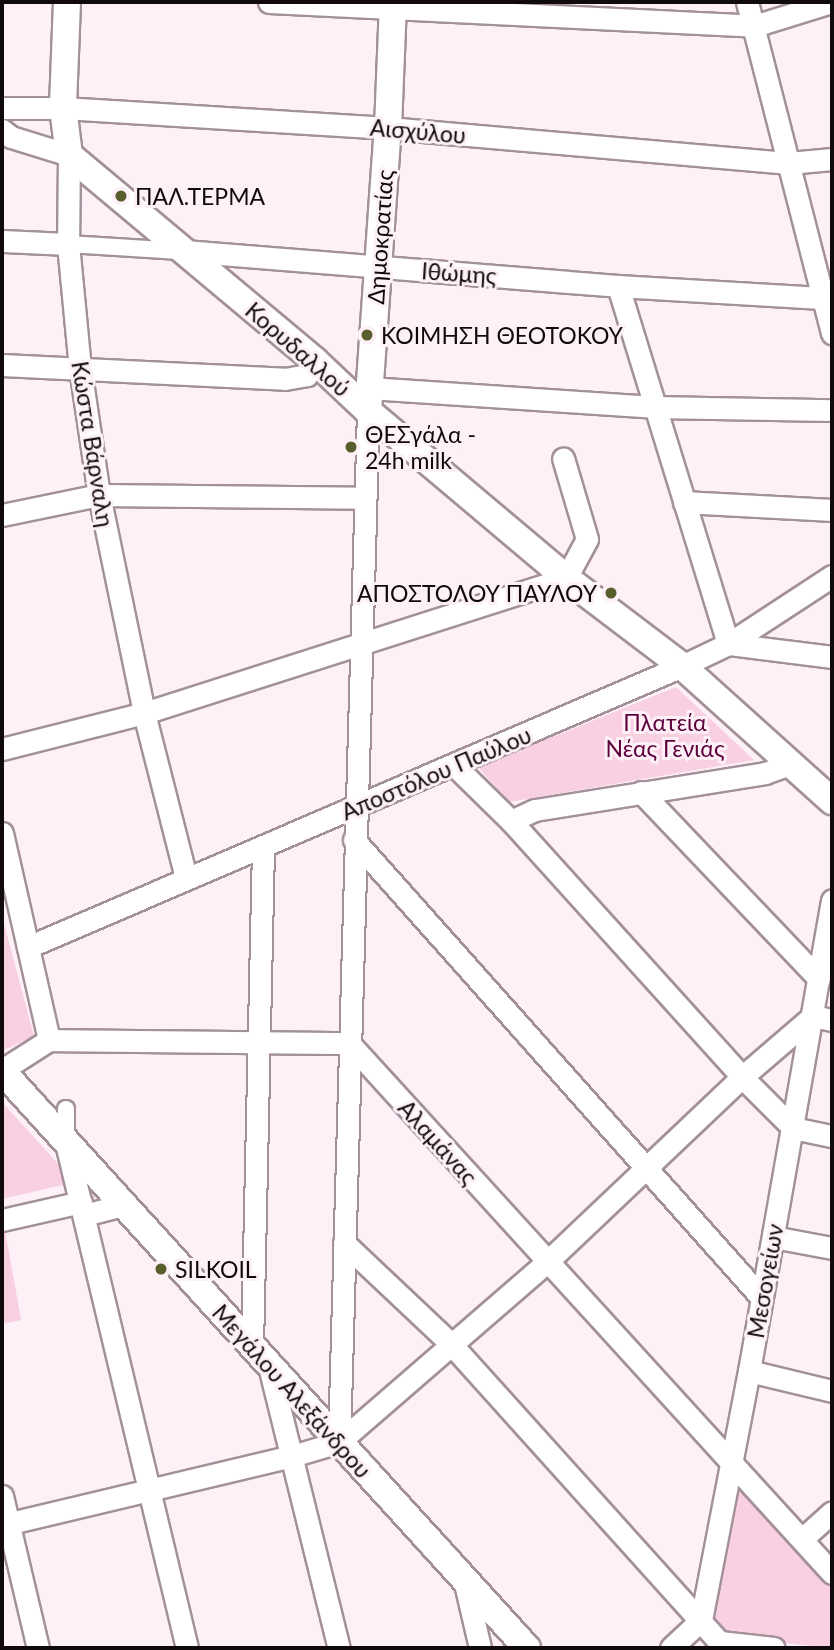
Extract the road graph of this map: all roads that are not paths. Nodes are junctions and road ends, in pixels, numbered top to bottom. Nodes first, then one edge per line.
1 (67, 2) edge
2 (269, 2) edge
3 (747, 2) edge
4 (831, 2) edge
5 (392, 5) edge
6 (754, 26) junction
7 (2, 108) edge
8 (63, 108) junction
9 (388, 128) junction
10 (2, 130) edge
11 (69, 155) junction
12 (832, 159) edge
13 (789, 163) junction
14 (2, 241) edge
15 (68, 244) junction
16 (184, 251) junction
17 (378, 267) junction
18 (618, 286) junction
19 (827, 297) edge
20 (832, 333) edge
21 (315, 361) junction
22 (2, 365) edge
23 (80, 368) junction
24 (369, 399) junction
25 (653, 407) junction
26 (832, 410) edge
27 (563, 458) dead end
28 (99, 495) junction
29 (365, 498) junction
30 (684, 502) junction
31 (832, 510) edge
32 (2, 514) edge
33 (832, 576) edge
34 (566, 578) junction
35 (360, 643) junction
36 (728, 644) junction
37 (832, 657) edge
38 (682, 666) junction
39 (144, 713) junction
40 (2, 749) edge
41 (790, 764) junction
42 (455, 765) junction
43 (640, 792) junction
44 (832, 801) edge
45 (355, 808) junction
46 (511, 821) junction
47 (2, 833) edge
48 (354, 840) junction
49 (263, 846) junction
50 (186, 878) junction
51 (832, 900) edge
52 (28, 947) junction
53 (819, 979) junction
54 (823, 1018) edge
55 (49, 1040) junction
56 (261, 1041) junction
57 (349, 1043) junction
58 (2, 1071) edge
59 (742, 1077) junction
60 (66, 1109) dead end
61 (793, 1128) junction
62 (832, 1136) edge
63 (66, 1143) junction
64 (645, 1169) junction
65 (124, 1205) junction
66 (82, 1208) junction
67 (2, 1220) edge
68 (773, 1237) junction
69 (344, 1242) junction
70 (832, 1248) edge
71 (547, 1262) junction
72 (761, 1297) junction
73 (451, 1344) junction
74 (261, 1356) junction
75 (749, 1371) junction
76 (832, 1391) edge
77 (339, 1442) junction
78 (292, 1456) junction
79 (731, 1462) junction
80 (149, 1491) junction
81 (2, 1496) edge
82 (832, 1512) edge
83 (5, 1525) edge
84 (802, 1539) junction
85 (832, 1573) edge
86 (464, 1579) junction
87 (701, 1620) junction
88 (723, 1645) edge
89 (38, 1648) edge
90 (187, 1648) edge
91 (339, 1648) edge
92 (480, 1648) edge
93 (527, 1648) edge
94 (671, 1648) edge
95 (774, 1648) edge

1 - 8 street, Κώστα Βάρναλη
2 - 5 street
3 - 6 street
4 - 6 street
5 - 6 street
5 - 9 street, Δημοκρατίας
6 - 13 street
7 - 8 street, Αισχύλου
8 - 9 street, Αισχύλου
8 - 11 street, Κώστα Βάρναλη
9 - 13 street, Αισχύλου
9 - 17 street, Δημοκρατίας
10 - 11 street, Κορυδαλλού
11 - 15 street, Κώστα Βάρναλη
11 - 16 street, Κορυδαλλού
12 - 13 street, Αισχύλου
13 - 19 street
14 - 15 street, Ιθώμης
15 - 16 street, Ιθώμης
15 - 23 street, Κώστα Βάρναλη
16 - 17 street, Ιθώμης
16 - 21 street, Κορυδαλλού
17 - 18 street, Ιθώμης
17 - 24 street, Δημοκρατίας
18 - 19 street, Ιθώμης
18 - 25 street
19 - 20 street
21 - 23 street
21 - 24 street, Κορυδαλλού
22 - 23 street
23 - 28 street, Κώστα Βάρναλη
24 - 25 street
24 - 29 street, Δημοκρατίας
24 - 34 street, Κορυδαλλού
25 - 26 street
25 - 30 street
27 - 34 street
28 - 29 street
28 - 32 street
28 - 39 street, Κώστα Βάρναλη
29 - 35 street, Δημοκρατίας
30 - 31 street
30 - 36 street
33 - 36 street, Αποστόλου Παύλου
34 - 35 street
34 - 38 street, Κορυδαλλού
35 - 39 street
35 - 45 street, Δημοκρατίας
36 - 37 street
36 - 38 street, Αποστόλου Παύλου
38 - 41 street, Κορυδαλλού
38 - 42 street, Αποστόλου Παύλου
39 - 40 street
39 - 50 street, Κώστα Βάρναλη
41 - 43 street
41 - 44 street, Κορυδαλλού
42 - 45 street, Αποστόλου Παύλου
42 - 46 street
43 - 46 street
43 - 53 street
45 - 48 street, Δημοκρατίας
45 - 49 street, Αποστόλου Παύλου
46 - 59 street
47 - 52 street
48 - 57 street, Δημοκρατίας
48 - 64 street
49 - 50 street, Αποστόλου Παύλου
49 - 56 street
50 - 52 street, Αποστόλου Παύλου
51 - 53 street, Μεσογείων
52 - 55 street
53 - 54 street, Μεσογείων
54 - 59 street
54 - 61 street, Μεσογείων
55 - 56 street
55 - 58 street
56 - 57 street
56 - 74 street
57 - 69 street, Δημοκρατίας
57 - 71 street, Αλαμάνας
58 - 63 street, Μεγάλου Αλεξάνδρου
59 - 61 street
59 - 64 street
60 - 63 street
61 - 62 street
61 - 68 street, Μεσογείων
63 - 65 street, Μεγάλου Αλεξάνδρου
63 - 66 street
64 - 71 street
64 - 72 street
65 - 66 street
65 - 74 street, Μεγάλου Αλεξάνδρου
66 - 67 street
66 - 80 street
68 - 70 street
68 - 72 street, Μεσογείων
69 - 73 street
69 - 77 street, Δημοκρατίας
71 - 73 street
71 - 79 street, Αλαμάνας
72 - 75 street, Μεσογείων
73 - 77 street
73 - 87 street
74 - 77 street, Μεγάλου Αλεξάνδρου
74 - 78 street
75 - 76 street
75 - 79 street, Μεσογείων
77 - 78 street
77 - 86 street, Μεγάλου Αλεξάνδρου
78 - 80 street
78 - 91 street
79 - 84 street, Αλαμάνας
79 - 87 street, Μεσογείων
80 - 83 street
80 - 90 street
81 - 83 street
82 - 84 street
83 - 89 street
84 - 85 street, Αλαμάνας
86 - 92 street
86 - 93 street, Μεγάλου Αλεξάνδρου
87 - 88 street
87 - 94 street
88 - 95 street

